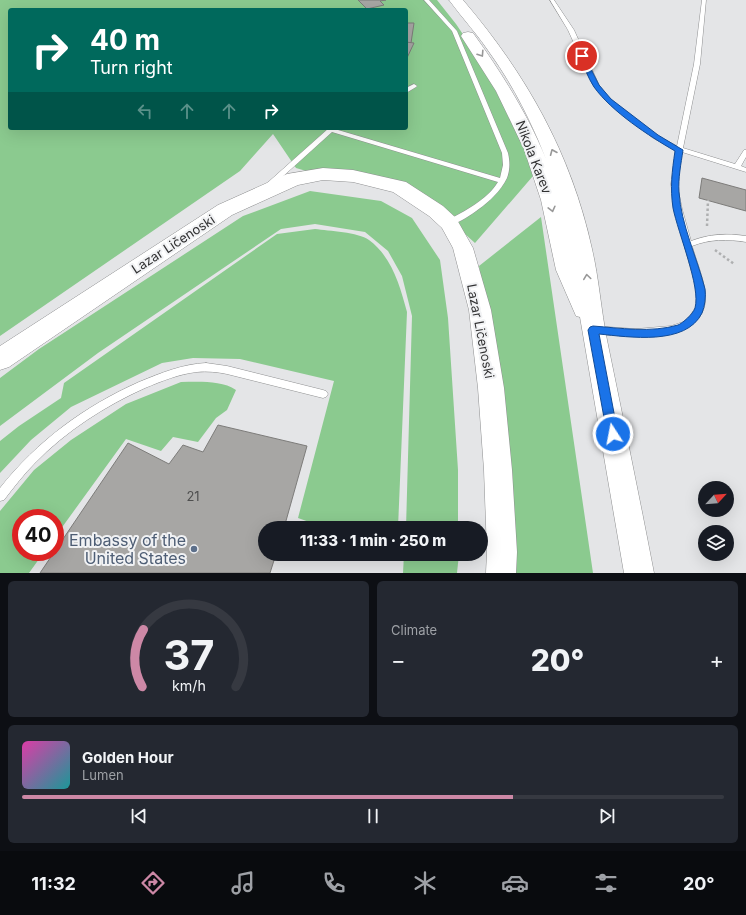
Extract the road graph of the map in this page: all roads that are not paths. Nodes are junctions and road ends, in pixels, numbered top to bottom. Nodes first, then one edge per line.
1 (426, 0) edge
2 (441, 0) edge
3 (456, 0) edge
4 (552, 0) edge
5 (704, 0) edge
6 (414, 86) dead end
7 (408, 90) edge
8 (331, 130) edge
9 (335, 130) edge
10 (679, 150) junction
11 (746, 152) edge
12 (737, 167) junction
13 (746, 170) edge
14 (502, 181) junction
15 (260, 193) junction
16 (449, 223) junction
17 (746, 239) edge
18 (688, 245) junction
19 (593, 330) junction
20 (0, 359) edge
21 (323, 394) dead end
22 (0, 496) edge
23 (501, 573) edge
24 (639, 573) edge

1 - 14 lane
2 -> 19 street, Nikola Karev
19 -> 3 street, Nikola Karev
4 - 10 lane
5 - 10 lane
6 - 7 lane
8 - 15 lane
9 - 14 lane
10 - 12 lane
10 - 18 lane
11 - 12 lane
12 - 13 lane
14 - 16 lane
15 - 16 street, Lazar Ličenoski
15 - 20 street, Lazar Ličenoski
16 - 23 street, Lazar Ličenoski
17 - 18 lane
18 - 19 lane
19 - 24 street, Nikola Karev
21 - 22 lane

